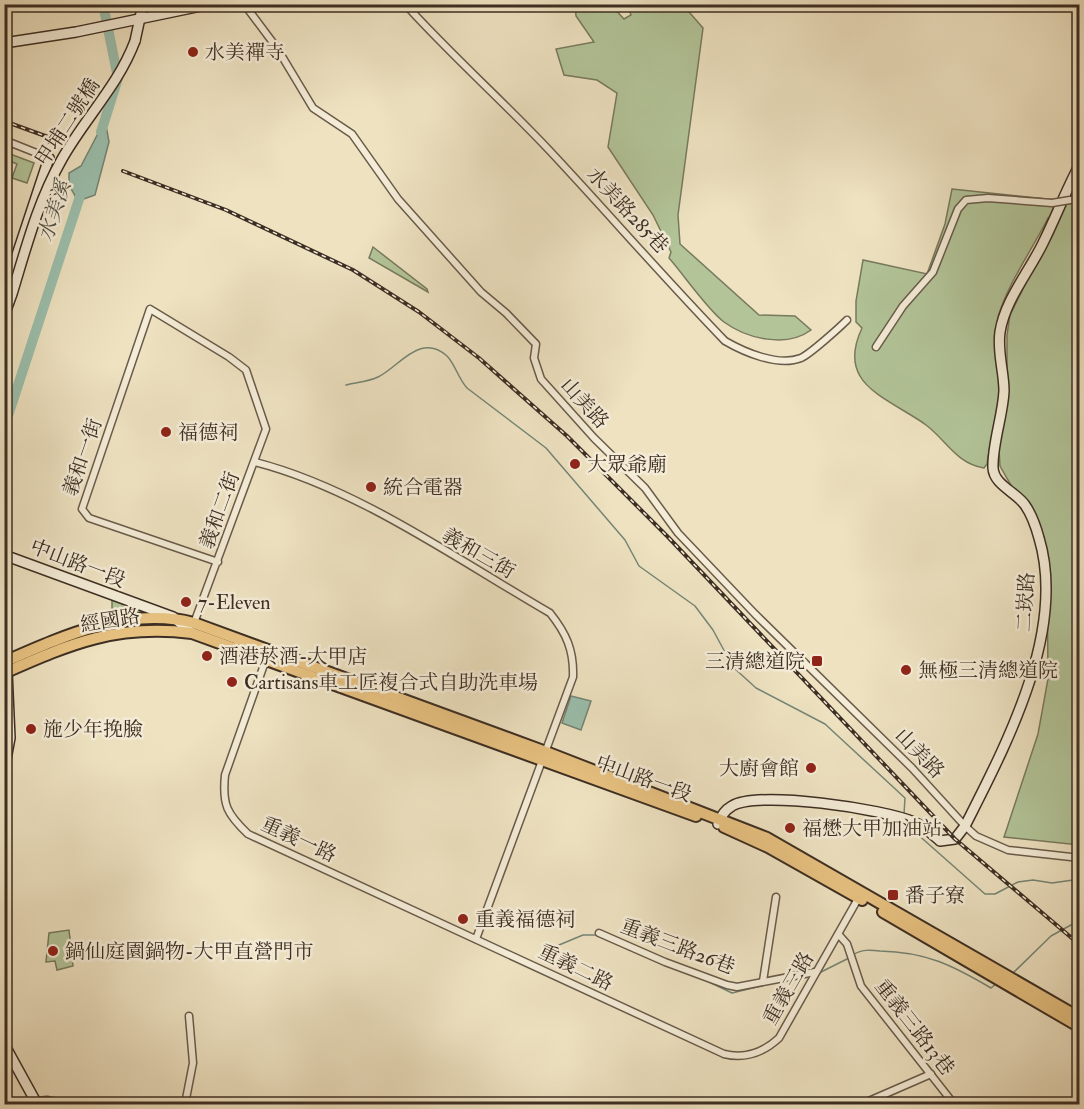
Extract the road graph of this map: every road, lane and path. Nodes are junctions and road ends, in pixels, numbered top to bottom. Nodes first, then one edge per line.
1 (143, 4) edge
2 (211, 4) edge
3 (244, 4) edge
4 (405, 4) edge
5 (137, 20) junction
6 (4, 42) edge
7 (4, 141) edge
8 (49, 158) joint
9 (1080, 164) edge
10 (1080, 199) edge
11 (8, 294) edge
12 (150, 309) joint
13 (4, 316) edge
14 (847, 320) dead end
15 (876, 347) dead end
16 (255, 462) junction
17 (4, 555) edge
18 (218, 562) junction
19 (4, 603) edge
20 (173, 617) junction
21 (193, 628) junction
22 (267, 658) junction
23 (6, 667) edge
24 (545, 757) junction
25 (4, 770) edge
26 (719, 821) junction
27 (965, 826) junction
28 (1080, 858) edge
29 (861, 895) junction
30 (776, 897) dead end
31 (599, 933) dead end
32 (839, 935) junction
33 (476, 939) junction
34 (815, 972) junction
35 (763, 981) junction
36 (189, 1016) dead end
37 (1080, 1018) edge
38 (1080, 1027) edge
39 (4, 1044) edge
40 (712, 1048) joint
41 (932, 1074) junction
42 (36, 1103) edge
43 (67, 1104) edge
44 (185, 1104) edge
45 (862, 1104) edge
46 (954, 1104) edge

1 - 5 street, 甲埔二號橋
2 - 5 street
3 - 27 street, 山美路
4 - 14 street, 水美路285巷
5 - 6 street
5 - 11 street, 甲埔二號橋, bridge
7 - 8 street
8 - 11 street
9 - 27 street, 二崁路
10 - 15 street, bridge
11 - 13 street
12 - 16 street, 義和二街
12 - 18 street, 義和一街
16 - 18 street, 義和二街
16 - 24 street, 義和三街
17 - 20 street, 中山路一段
18 - 21 street, 義和二街
19 - 23 street
20 - 21 main road, 中山路一段
20 - 23 main road, 經國路
21 - 22 main road, 中山路一段
21 - 23 main road, 經國路
21 - 24 main road, 中山路一段
22 - 24 main road, 中山路一段
22 - 33 street, 重義一路
23 - 25 street
24 - 26 main road, 中山路一段
24 - 33 street
26 - 27 street
26 - 29 main road, 中山路一段
27 - 28 street, 山美路
29 - 32 street, 重義三路
29 - 37 main road, 中山路一段
29 - 38 main road, 中山路一段
30 - 35 street
31 - 35 street, 重義三路26巷
32 - 34 street, 重義三路
32 - 41 street, 重義三路13巷
33 - 40 street, 重義二路
34 - 35 street, 重義三路26巷
34 - 40 street, 重義三路
36 - 44 street
39 - 42 street
41 - 45 street
41 - 46 street, 重義三路13巷
42 - 43 street

